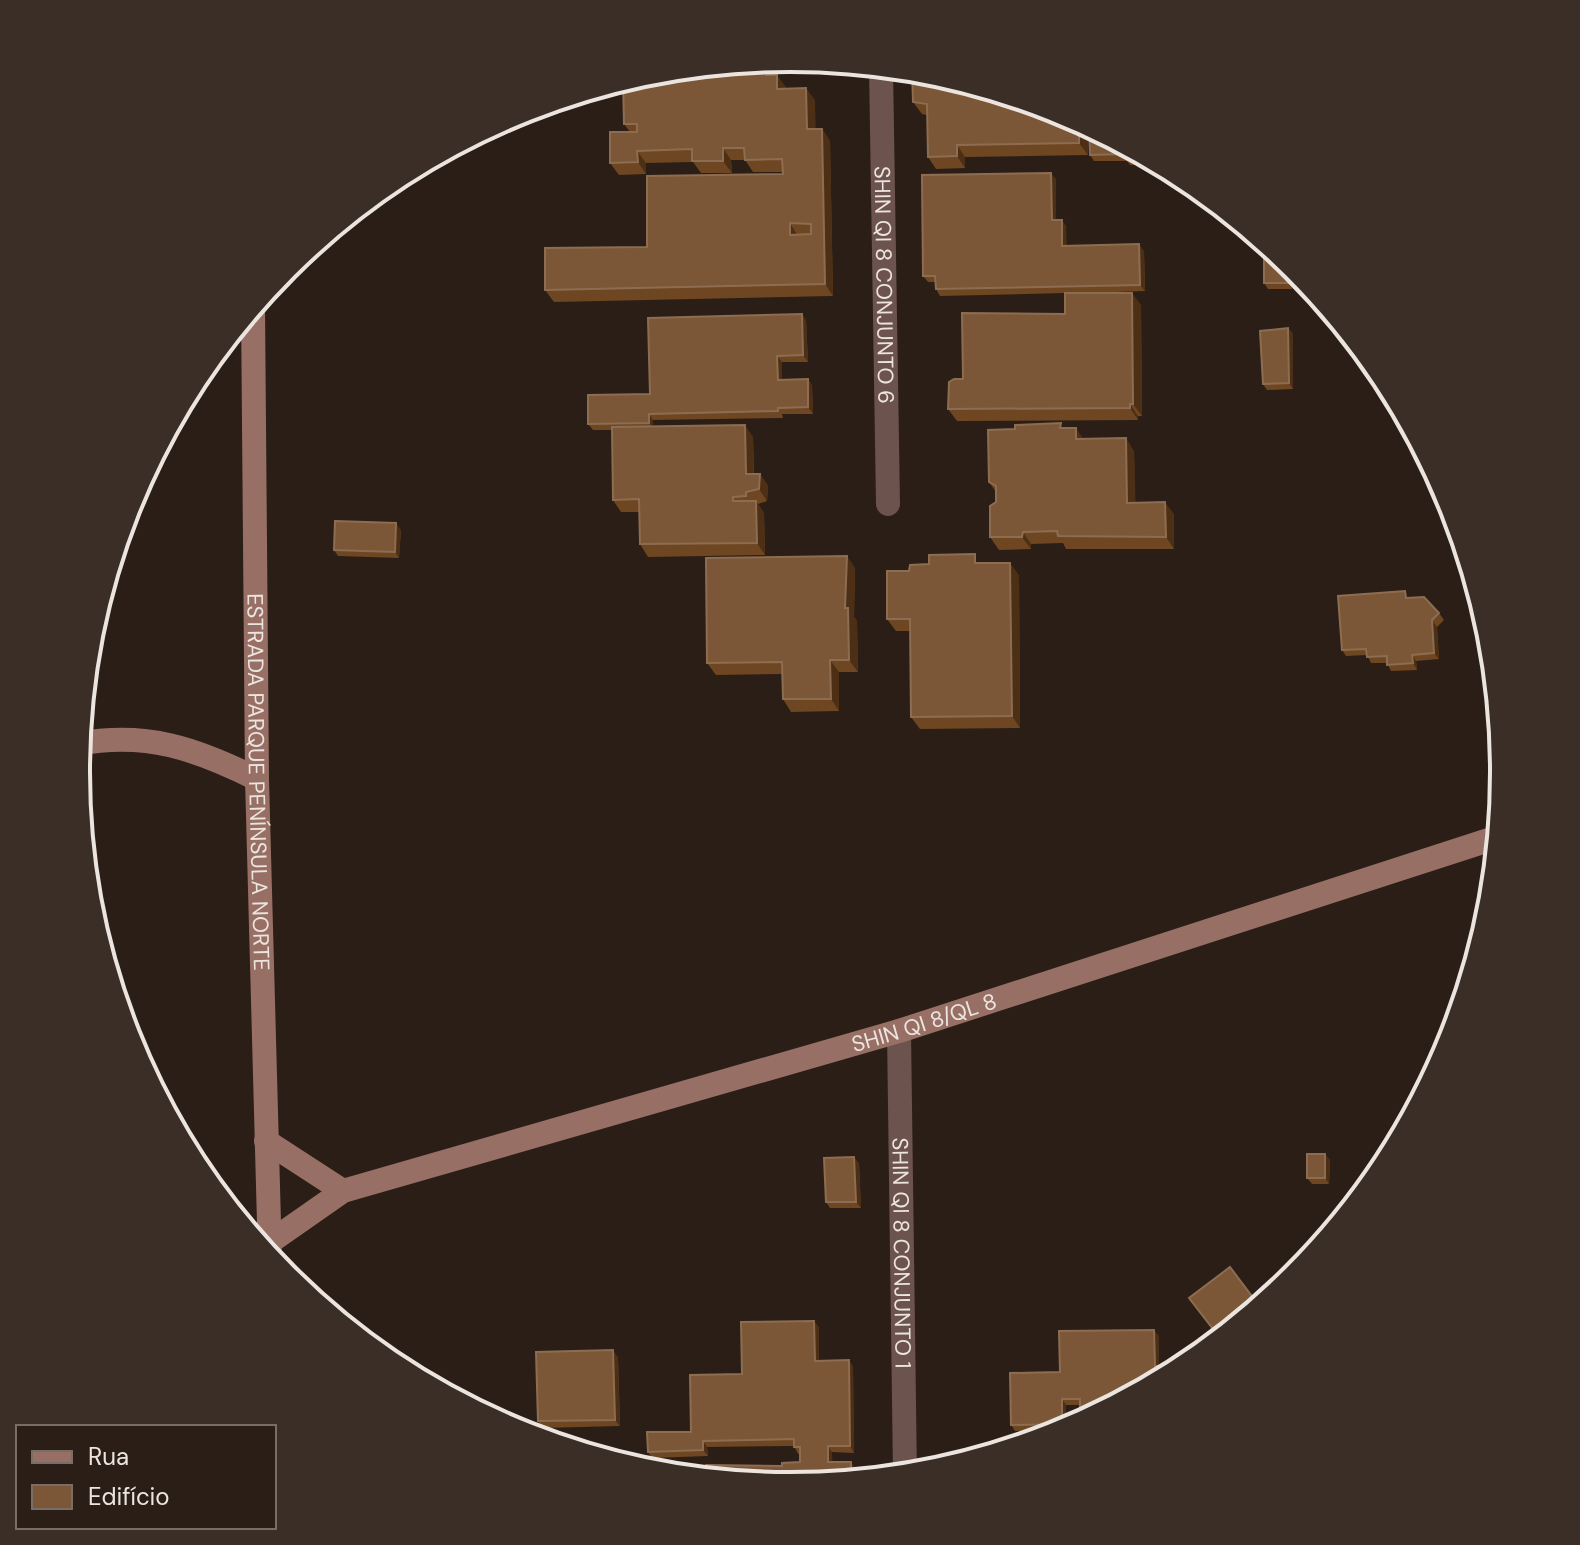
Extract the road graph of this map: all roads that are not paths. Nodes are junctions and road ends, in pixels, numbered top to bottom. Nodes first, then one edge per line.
1 (881, 78) edge
2 (253, 323) edge
3 (888, 504) dead end
4 (91, 742) edge
5 (257, 779) junction
6 (1487, 841) edge
7 (899, 1031) junction
8 (266, 1141) junction
9 (343, 1191) junction
10 (270, 1241) edge
11 (275, 1247) edge
12 (905, 1463) edge

1 - 3 street, SHIN QI 8 CONJUNTO 6
2 - 5 street, ESTRADA PARQUE PENÍNSULA NORTE
4 - 5 street
5 - 8 street, ESTRADA PARQUE PENÍNSULA NORTE
6 - 7 street, SHIN QI 8/QL 8
7 - 9 street, SHIN QI 8/QL 8
7 - 12 street, SHIN QI 8 CONJUNTO 1
8 - 9 street
8 - 10 street, ESTRADA PARQUE PENÍNSULA NORTE
9 - 11 street, SHIN QI 8/QL 8

